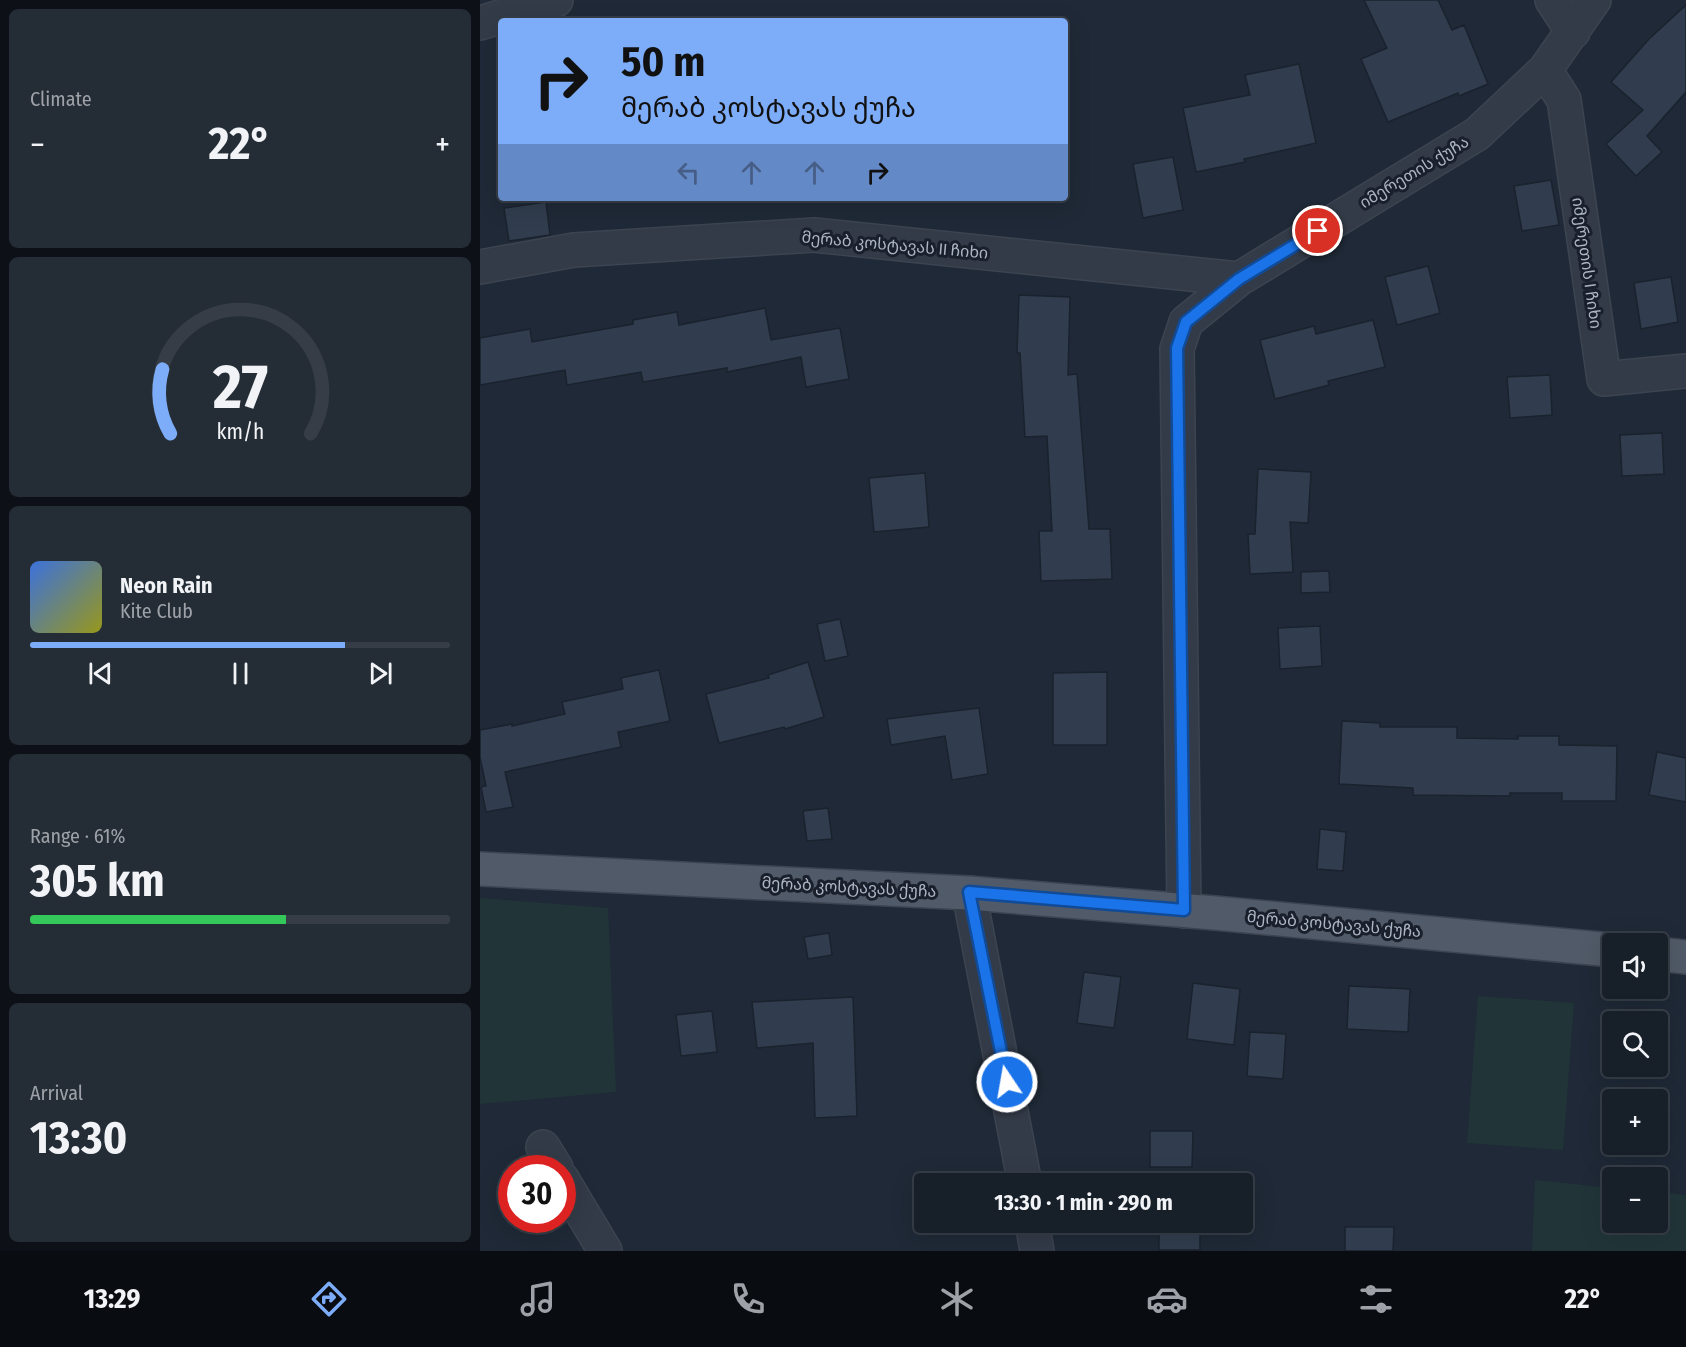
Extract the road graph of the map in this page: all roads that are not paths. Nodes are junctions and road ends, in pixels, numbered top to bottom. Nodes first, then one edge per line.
1 (556, 0) edge
2 (1552, 0) edge
3 (1594, 0) edge
4 (480, 23) edge
5 (1573, 32) junction
6 (1545, 70) junction
7 (480, 267) edge
8 (1239, 279) junction
9 (1686, 371) edge
10 (480, 869) edge
11 (969, 892) junction
12 (1184, 910) junction
13 (1602, 949) edge
14 (1668, 955) edge
15 (1686, 957) edge
16 (1023, 1173) edge
17 (576, 1202) edge
18 (1034, 1233) edge
19 (605, 1251) edge
20 (1037, 1251) edge

1 - 4 street
2 - 5 street
3 - 5 street, იმერეთის ქუჩა
5 - 6 street, იმერეთის ქუჩა
6 - 8 street, იმერეთის ქუჩა
6 - 9 street, იმერეთის I ჩიხი
7 - 8 street, მერაბ კოსტავას II ჩიხი
8 - 12 street, იმერეთის ქუჩა
10 - 11 main road, მერაბ კოსტავას ქუჩა
11 - 12 main road, მერაბ კოსტავას ქუჩა
11 - 16 street
12 - 13 main road, მერაბ კოსტავას ქუჩა
14 - 15 main road
17 - 19 street
18 - 20 street

